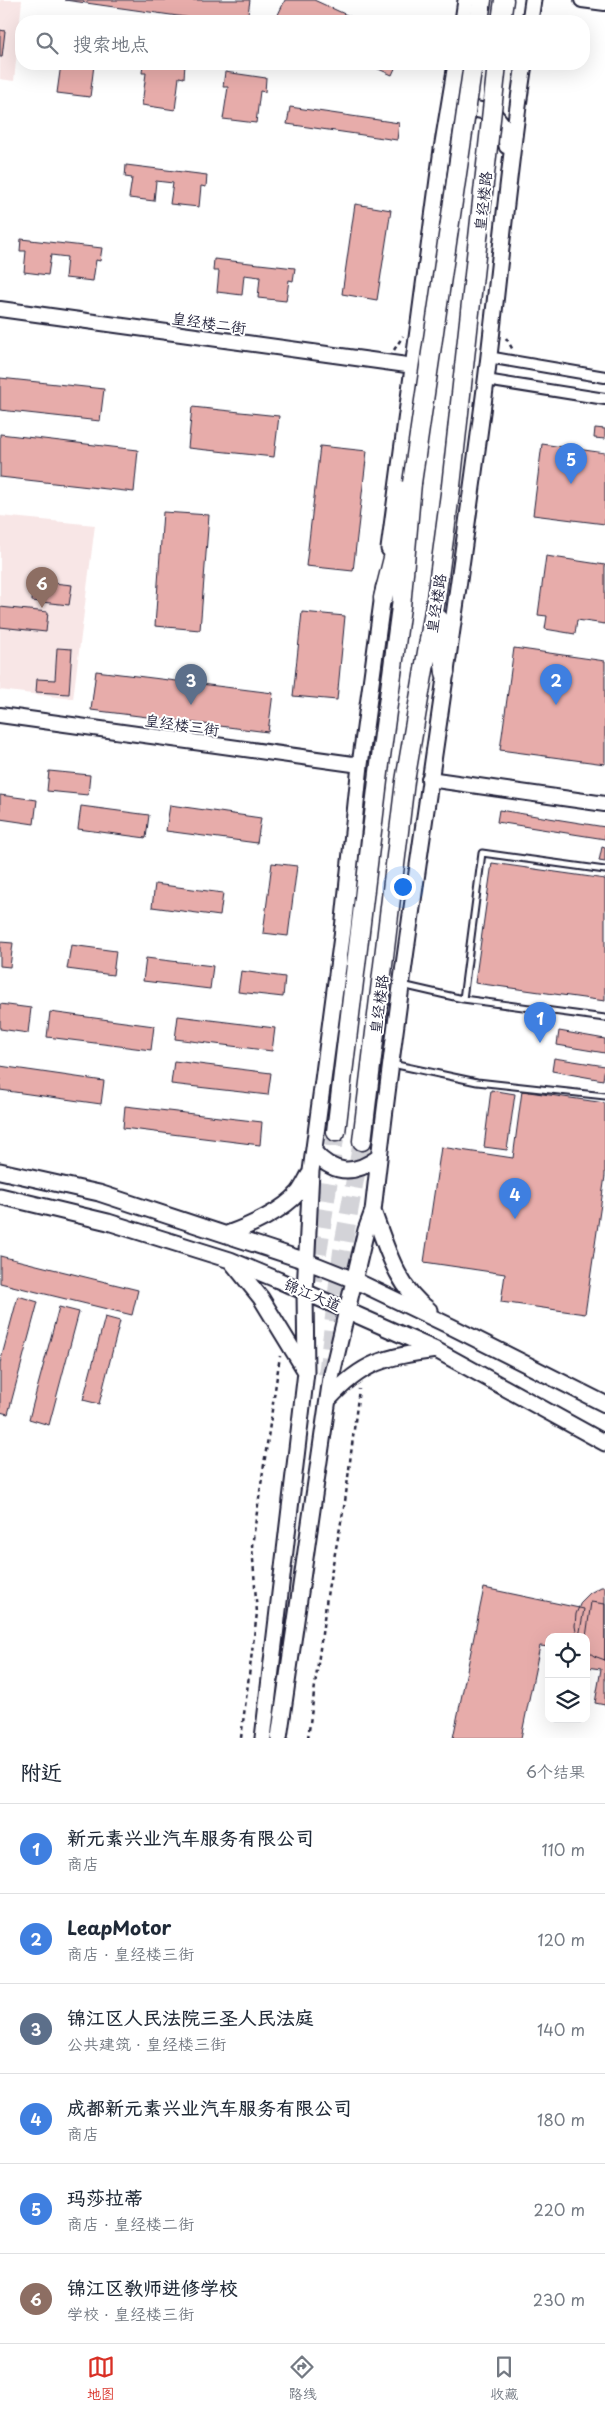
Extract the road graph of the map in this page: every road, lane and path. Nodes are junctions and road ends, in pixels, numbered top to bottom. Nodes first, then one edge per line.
1 (466, 0) edge
2 (482, 0) edge
3 (504, 0) edge
4 (533, 0) edge
5 (582, 0) edge
6 (605, 3) edge
7 (464, 15) edge
8 (480, 15) edge
9 (503, 15) edge
10 (531, 15) edge
11 (455, 70) edge
12 (472, 70) edge
13 (496, 70) edge
14 (523, 70) edge
15 (442, 149) junction
16 (509, 160) junction
17 (0, 309) edge
18 (488, 357) junction
19 (414, 366) junction
20 (605, 377) edge
21 (486, 380) junction
22 (605, 399) edge
23 (412, 483) junction
24 (383, 598) junction
25 (436, 599) junction
26 (445, 673) junction
27 (0, 715) edge
28 (360, 765) junction
29 (429, 780) junction
30 (605, 804) edge
31 (605, 870) edge
32 (401, 985) junction
33 (463, 999) junction
34 (605, 1018) edge
35 (391, 1064) junction
36 (605, 1096) edge
37 (336, 1132) tunnel mouth
38 (362, 1141) tunnel mouth
39 (314, 1152) junction
40 (379, 1157) junction
41 (0, 1171) edge
42 (311, 1171) junction
43 (0, 1196) edge
44 (373, 1210) junction
45 (227, 1234) junction
46 (230, 1260) junction
47 (306, 1261) junction
48 (354, 1280) junction
49 (305, 1292) junction
50 (347, 1309) junction
51 (452, 1327) junction
52 (283, 1335) junction
53 (436, 1350) junction
54 (361, 1370) junction
55 (306, 1372) junction
56 (327, 1402) junction
57 (605, 1404) edge
58 (605, 1444) edge
59 (241, 1738) edge
60 (263, 1738) edge
61 (279, 1738) edge
62 (308, 1738) edge

1 - 7 main road
2 - 8 highway
3 - 9 highway
4 - 10 main road
5 - 6 street
11 - 15 main road
12 - 23 highway, 皇经楼路, bridge
13 - 25 highway, 皇经楼路, bridge
14 - 16 main road
15 - 16 main road
15 - 19 main road
16 - 18 main road
17 - 19 street, 皇经楼二街
18 - 20 street
18 - 21 main road
19 - 24 main road
21 - 22 street
21 - 26 main road
23 - 24 highway
23 - 37 highway, 皇经楼路
24 - 28 main road
25 - 26 highway
25 - 38 highway, 皇经楼路
26 - 29 main road
27 - 28 street, 皇经楼三街
28 - 39 main road
29 - 30 street
29 - 32 main road
31 - 33 lane
32 - 33 lane
32 - 35 main road
33 - 34 lane
35 - 36 lane
35 - 40 main road
39 - 40 main road
39 - 42 main road
40 - 44 main road
41 - 45 main road, 锦江大道
42 - 45 main road
42 - 47 main road
43 - 46 main road, 锦江大道
44 - 48 main road
44 - 51 main road
45 - 47 main road, 锦江大道
46 - 49 main road, 锦江大道
46 - 52 main road
47 - 48 main road, 锦江大道
47 - 49 main road
48 - 50 main road
48 - 51 main road, 锦江大道
49 - 50 main road, 锦江大道
49 - 55 main road
50 - 53 main road, 锦江大道
50 - 56 main road
51 - 57 main road, 锦江大道
52 - 55 main road
52 - 59 path
53 - 54 main road
53 - 58 main road, 锦江大道
54 - 56 main road
54 - 62 path
55 - 60 main road
56 - 61 main road

